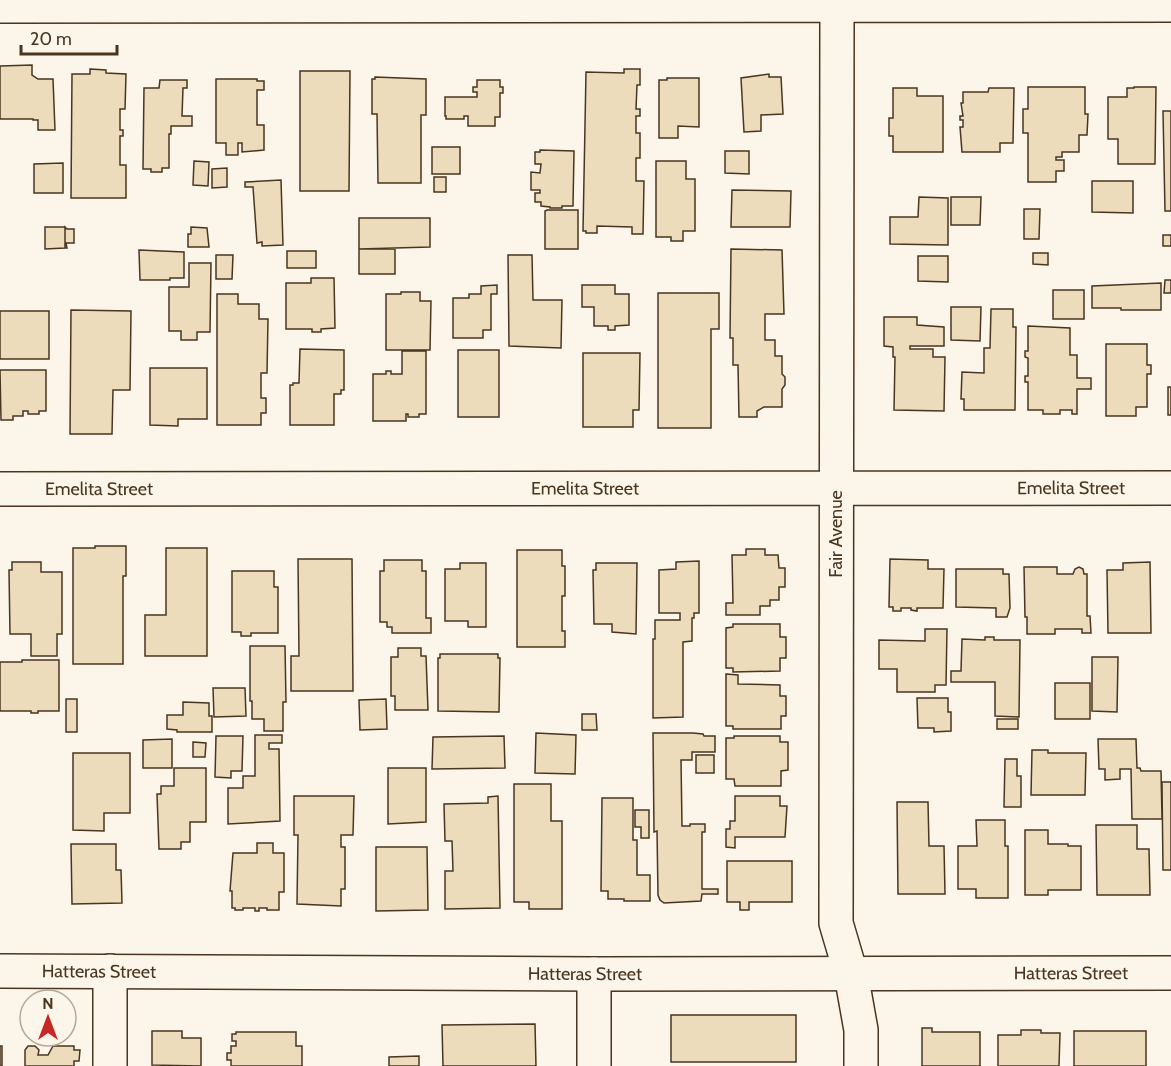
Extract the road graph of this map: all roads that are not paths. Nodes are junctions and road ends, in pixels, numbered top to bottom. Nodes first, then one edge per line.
1 (837, 3) edge
2 (1171, 5) edge
3 (0, 6) edge
4 (836, 488) junction
5 (1171, 488) edge
6 (0, 489) edge
7 (0, 970) edge
8 (110, 971) junction
9 (1171, 973) edge
10 (594, 974) junction
11 (851, 974) junction
12 (110, 1066) edge
13 (594, 1066) edge
14 (861, 1066) edge

1 - 2 street
1 - 3 street
1 - 4 street, Fair Avenue
4 - 5 street, Emelita Street
4 - 6 street, Emelita Street
4 - 11 street, Fair Avenue
7 - 8 street, Hatteras Street
8 - 10 street, Hatteras Street
8 - 12 street
9 - 11 street, Hatteras Street
10 - 11 street, Hatteras Street
10 - 13 street
11 - 14 street, Fair Avenue

